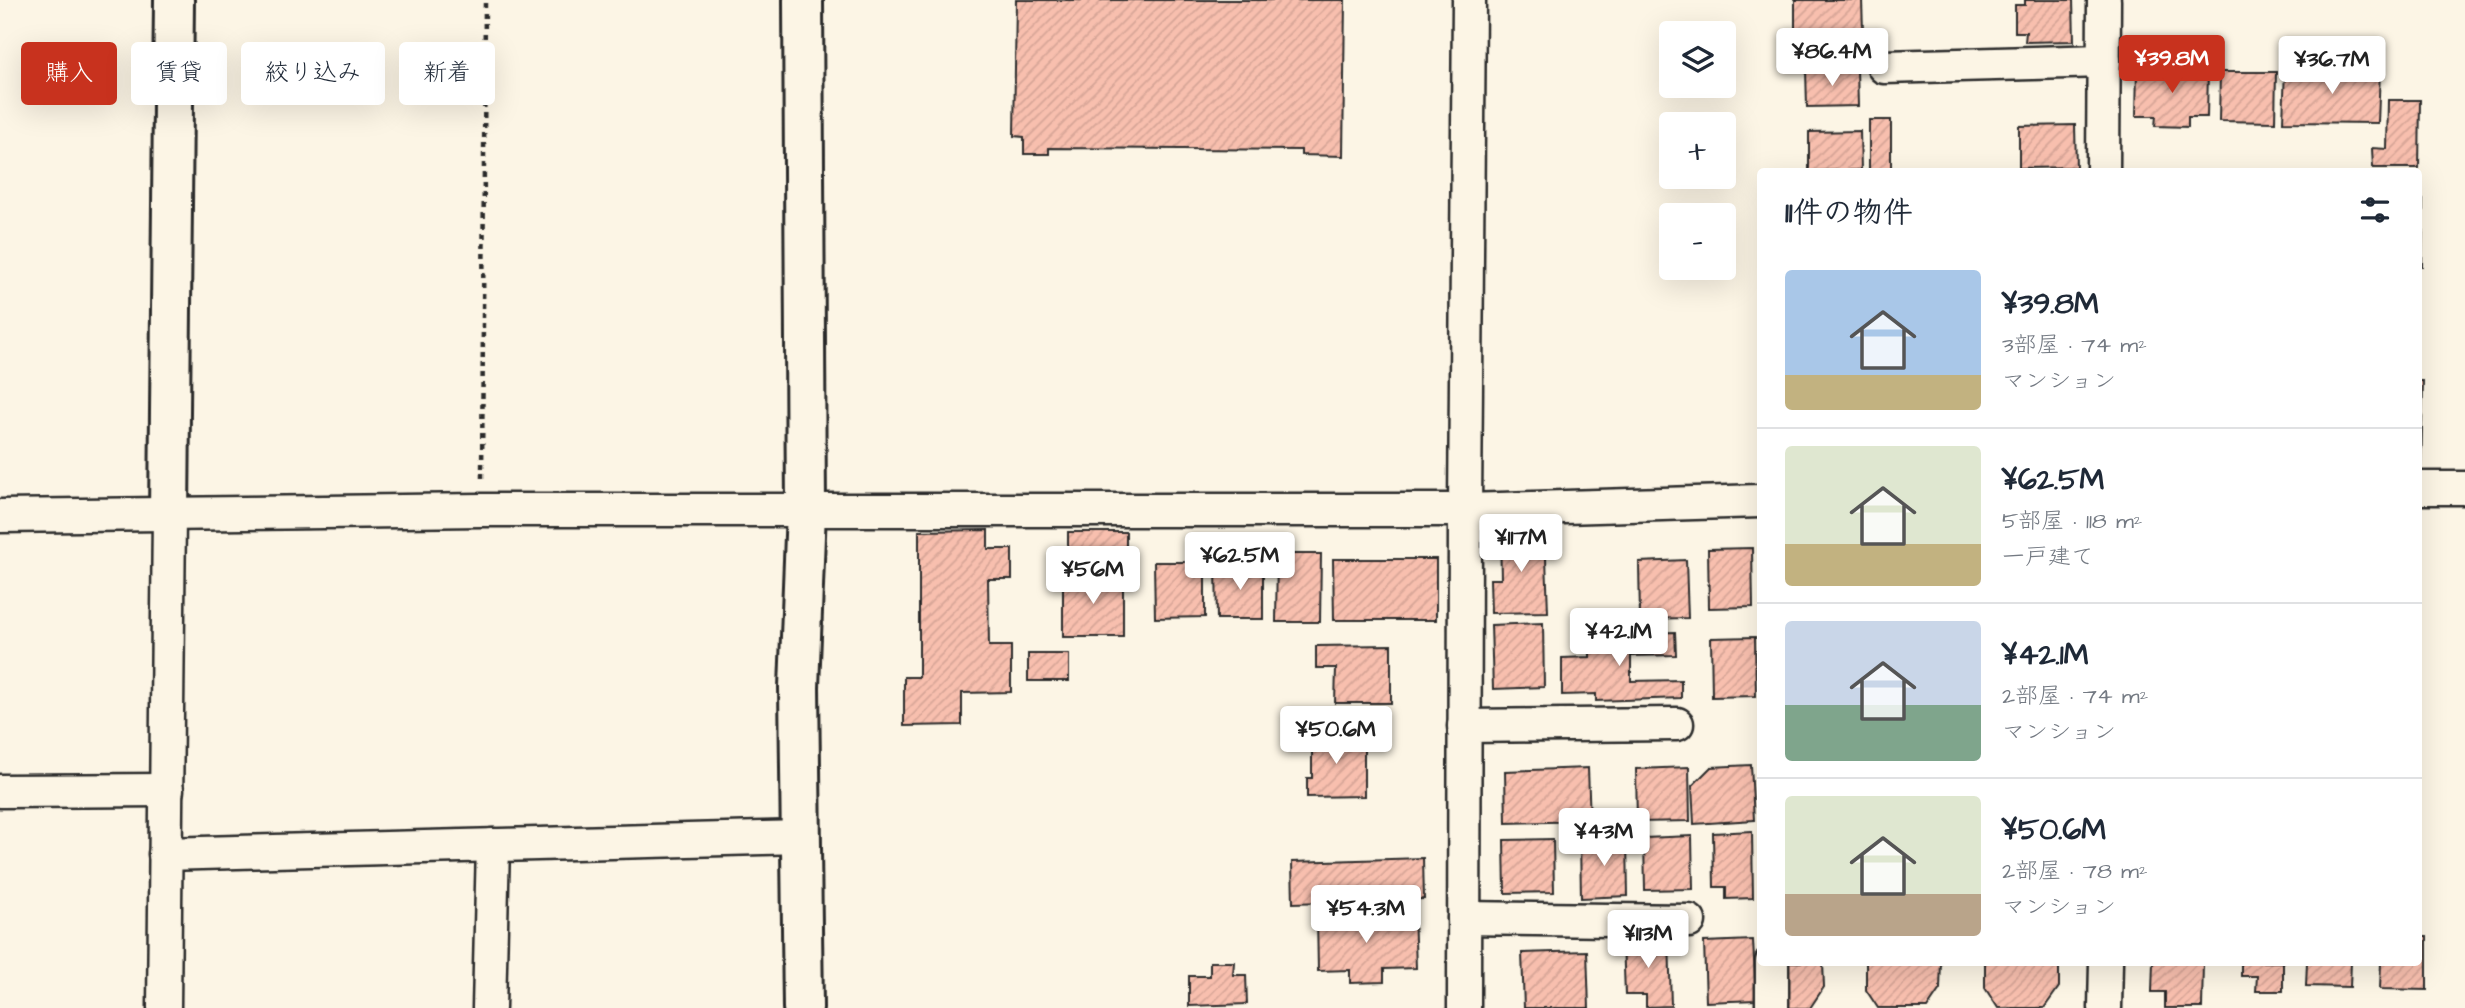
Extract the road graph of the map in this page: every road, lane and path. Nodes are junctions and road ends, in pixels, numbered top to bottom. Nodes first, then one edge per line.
1 (174, 0) edge
2 (485, 0) edge
3 (803, 0) edge
4 (1469, 0) edge
5 (2104, 0) edge
6 (2104, 61) junction
7 (1884, 67) dead end
8 (2103, 168) edge
9 (2422, 488) edge
10 (2465, 488) edge
11 (1757, 501) edge
12 (481, 510) junction
13 (806, 510) junction
14 (1465, 510) junction
15 (169, 514) junction
16 (0, 516) edge
17 (1677, 724) dead end
18 (1464, 726) junction
19 (167, 790) junction
20 (0, 791) edge
21 (801, 837) junction
22 (494, 845) junction
23 (165, 854) junction
24 (1464, 918) junction
25 (1689, 921) dead end
26 (1772, 966) edge
27 (2106, 966) edge
28 (164, 1008) edge
29 (489, 1008) edge
30 (803, 1008) edge
31 (1464, 1008) edge
32 (1772, 1008) edge
33 (2105, 1008) edge

1 - 15 street
2 - 12 path
3 - 13 street
4 - 14 street
5 - 6 street
6 - 7 street
6 - 8 street
9 - 10 street
11 - 14 street
12 - 13 street
12 - 15 street
13 - 14 street
13 - 21 street
14 - 18 street
15 - 16 street
15 - 19 street
17 - 18 street
18 - 24 street
19 - 20 street
19 - 23 street
21 - 22 street
21 - 30 street
22 - 23 street
22 - 29 street
23 - 28 street
24 - 25 street
24 - 31 street
26 - 32 street
27 - 33 street

